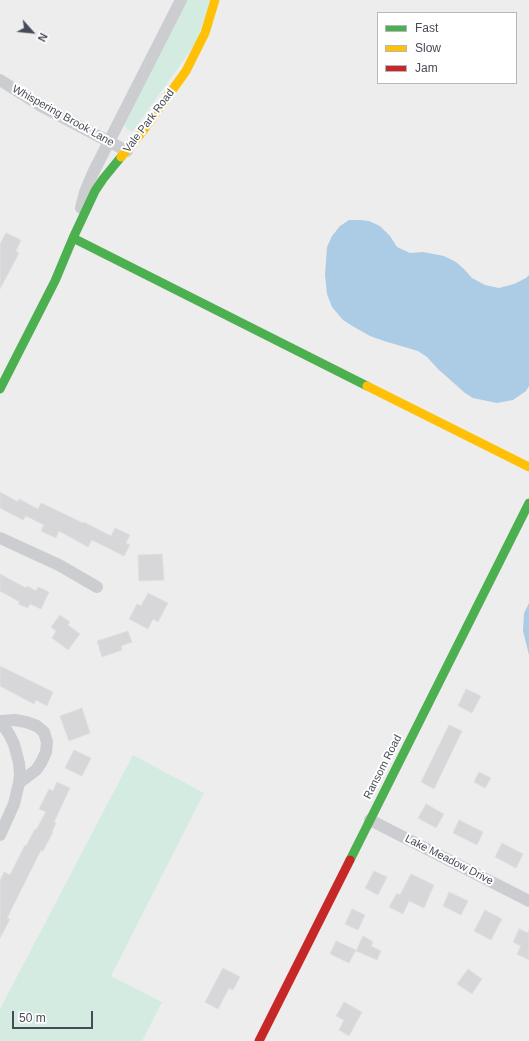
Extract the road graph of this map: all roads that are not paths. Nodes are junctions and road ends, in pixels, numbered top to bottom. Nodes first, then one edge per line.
1 (181, 0) edge
2 (215, 0) edge
3 (0, 80) edge
4 (109, 142) junction
5 (127, 151) junction
6 (73, 238) junction
7 (0, 389) edge
8 (529, 467) edge
9 (529, 503) edge
10 (0, 538) edge
11 (97, 587) dead end
12 (0, 721) edge
13 (19, 783) junction
14 (370, 820) junction
15 (0, 835) edge
16 (529, 901) edge
17 (259, 1041) edge

1 - 4 street, Vale Park Road
2 - 5 street, Vale Park Road
3 - 4 street, Whispering Brook Lane
4 - 5 street, Whispering Brook Lane
4 - 6 street, Vale Park Road
5 - 6 street, Vale Park Road
6 - 7 street, Vale Park Road
6 - 8 street
9 - 14 street, Ransom Road
10 - 11 street
12 - 13 street
12 - 13 street
13 - 15 street
14 - 16 street, Lake Meadow Drive
14 - 17 street, Ransom Road

